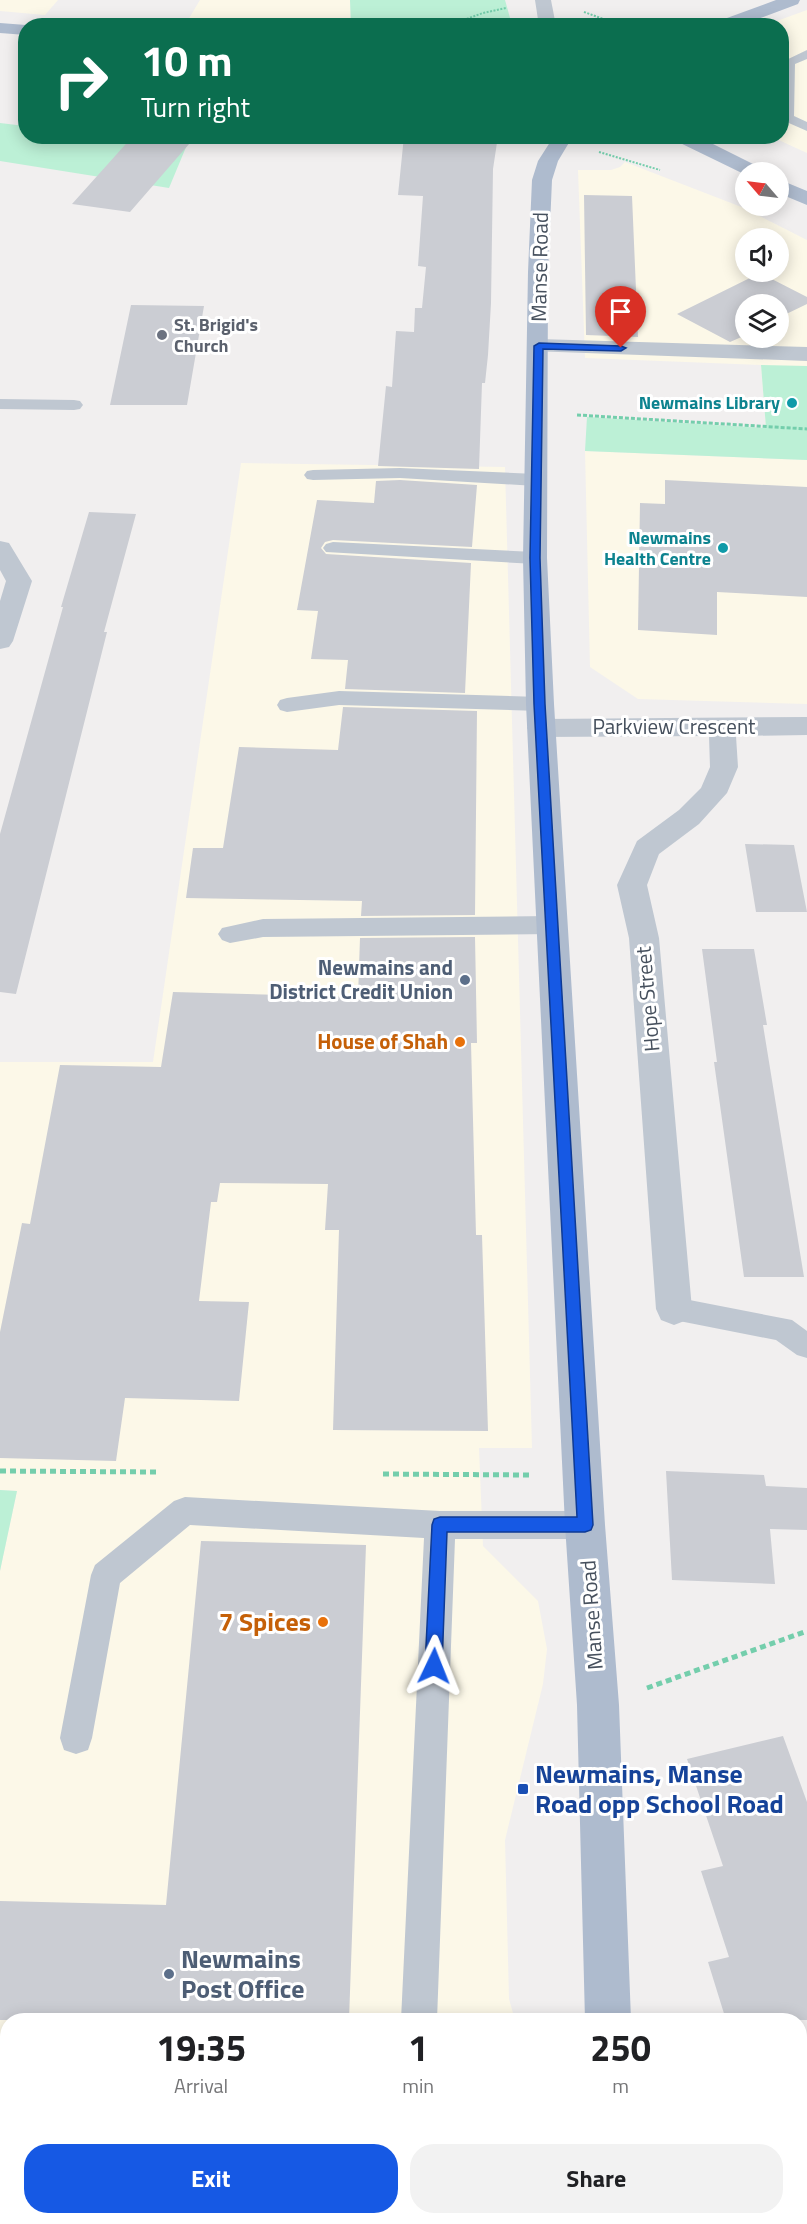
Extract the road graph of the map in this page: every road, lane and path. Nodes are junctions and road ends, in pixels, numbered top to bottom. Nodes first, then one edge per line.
1 (543, 0) edge
2 (792, 0) edge
3 (546, 18) edge
4 (744, 18) edge
5 (0, 28) edge
6 (18, 29) edge
7 (807, 54) edge
8 (789, 62) edge
9 (789, 119) edge
10 (807, 127) edge
11 (559, 144) edge
12 (578, 144) edge
13 (697, 144) edge
14 (735, 163) edge
15 (670, 174) dead end
16 (789, 190) edge
17 (807, 199) edge
18 (539, 346) junction
19 (807, 354) edge
20 (0, 404) edge
21 (74, 405) dead end
22 (537, 413) junction
23 (807, 429) edge
24 (312, 475) dead end
25 (536, 480) junction
26 (0, 548) edge
27 (333, 548) dead end
28 (535, 558) junction
29 (0, 641) edge
30 (286, 705) dead end
31 (540, 716) junction
32 (722, 726) junction
33 (807, 726) edge
34 (552, 925) junction
35 (230, 934) dead end
36 (674, 1309) joint
37 (807, 1346) edge
38 (440, 1525) junction
39 (585, 1525) junction
40 (807, 1631) edge
41 (598, 1705) junction
42 (76, 1738) dead end
43 (419, 2013) edge
44 (608, 2013) edge

1 - 3 street
2 - 4 main road
5 - 6 main road
7 - 8 lane
9 - 10 lane
11 - 18 main road, Manse Road
12 - 15 path
13 - 14 main road
16 - 17 main road
18 - 19 street
18 - 22 main road, Manse Road
20 - 21 lane
22 - 23 path
22 - 25 main road, Manse Road
24 - 25 lane
25 - 28 main road, Manse Road
26 - 29 street
27 - 28 lane
28 - 31 main road, Manse Road
30 - 31 lane
31 - 32 street, Parkview Crescent
31 - 34 main road, Manse Road
32 - 33 street, Parkview Crescent
32 - 36 street, Hope Street
34 - 35 lane
34 - 39 main road, Manse Road
36 - 37 lane
38 - 39 lane
38 - 42 lane
38 - 43 lane
39 - 41 main road, Manse Road
40 - 41 path
41 - 44 main road, Manse Road

